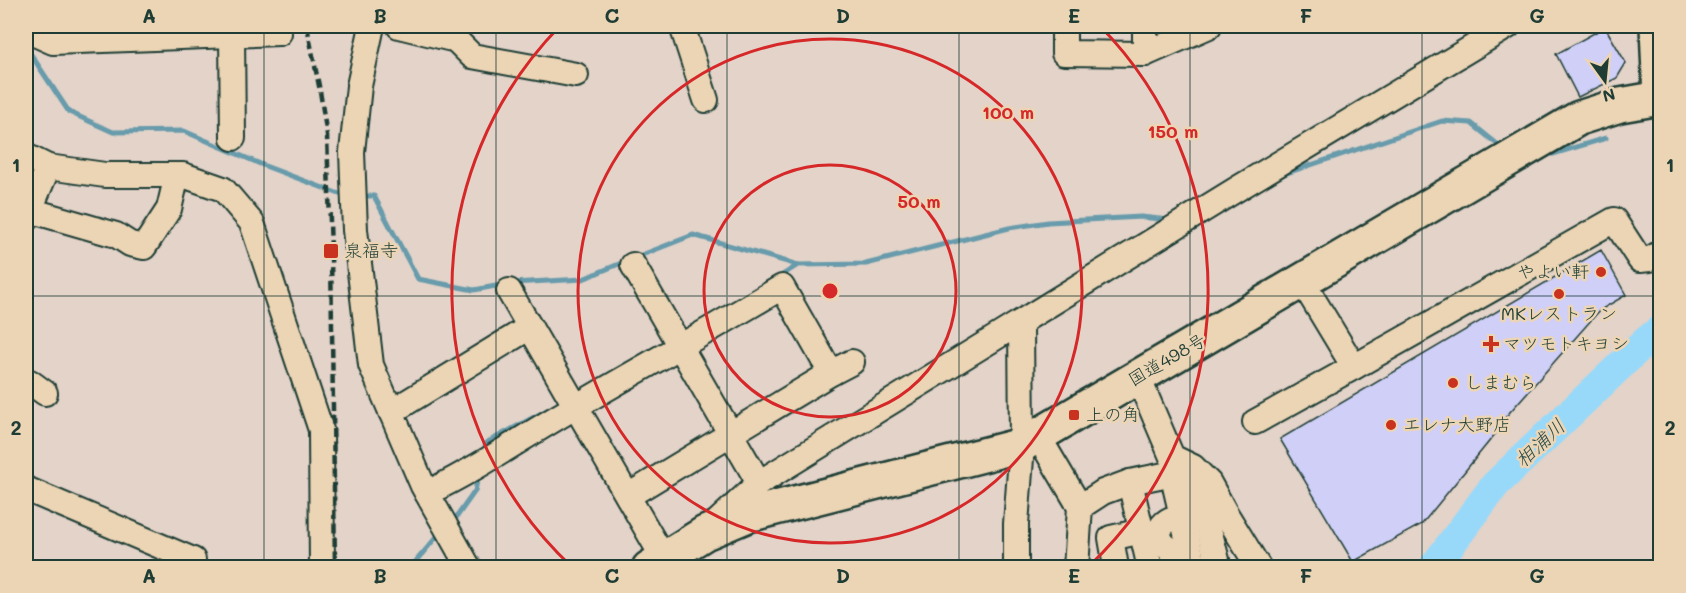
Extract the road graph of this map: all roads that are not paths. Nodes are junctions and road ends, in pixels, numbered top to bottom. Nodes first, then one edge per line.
1 (372, 26) edge
2 (399, 26) edge
3 (682, 26) edge
4 (1064, 26) edge
5 (1145, 26) edge
6 (1209, 26) edge
7 (1508, 26) edge
8 (1657, 26) edge
9 (26, 30) edge
10 (279, 33) dead end
11 (232, 34) junction
12 (465, 36) edge
13 (1145, 54) junction
14 (576, 75) dead end
15 (1660, 98) edge
16 (706, 100) dead end
17 (233, 138) dead end
18 (26, 156) edge
19 (48, 167) junction
20 (177, 175) junction
21 (27, 214) edge
22 (1660, 253) edge
23 (633, 265) dead end
24 (1302, 281) junction
25 (509, 291) dead end
26 (1021, 323) junction
27 (530, 327) junction
28 (681, 348) junction
29 (852, 362) dead end
30 (1354, 367) junction
31 (831, 373) junction
32 (1138, 377) junction
33 (576, 406) junction
34 (391, 412) junction
35 (1255, 422) dead end
36 (731, 434) junction
37 (1030, 441) junction
38 (1173, 477) junction
39 (759, 483) junction
40 (1130, 483) junction
41 (26, 489) edge
42 (427, 492) junction
43 (628, 496) junction
44 (1080, 507) junction
45 (1182, 517) junction
46 (1142, 531) junction
47 (705, 533) junction
48 (193, 560) dead end
49 (657, 563) edge
50 (322, 567) edge
51 (469, 567) edge
52 (1016, 567) edge
53 (1076, 567) edge
54 (1114, 567) edge
55 (1150, 567) edge
56 (1174, 567) edge
57 (1194, 567) edge
58 (1219, 567) edge
59 (1260, 567) edge

1 - 34 street
2 - 12 street
3 - 16 street
4 - 13 street
5 - 13 street
6 - 13 street
7 - 26 street
8 - 15 highway
9 - 11 street
10 - 11 street
11 - 17 street
12 - 14 street
15 - 24 highway, 国道498号
18 - 19 street
19 - 20 street
19 - 21 street
20 - 21 street
20 - 50 street
22 - 30 street
23 - 28 street
24 - 30 street
24 - 32 highway, 国道498号
25 - 27 street
26 - 37 street
26 - 39 street
27 - 33 street
27 - 34 street
28 - 31 street
28 - 33 street
28 - 36 street
29 - 31 street
30 - 35 street
31 - 36 street
32 - 37 highway, 国道498号
32 - 59 street
33 - 42 street
33 - 43 street
34 - 42 street
36 - 39 street
36 - 43 street
37 - 44 street
37 - 47 highway, 国道498号
37 - 52 street
38 - 40 street
38 - 45 street
38 - 58 street
39 - 47 street
40 - 44 street
40 - 46 street
41 - 48 street
42 - 51 street
43 - 49 street
44 - 53 street
45 - 56 street
45 - 57 street
46 - 54 street
46 - 55 street
47 - 49 highway, 国道498号

